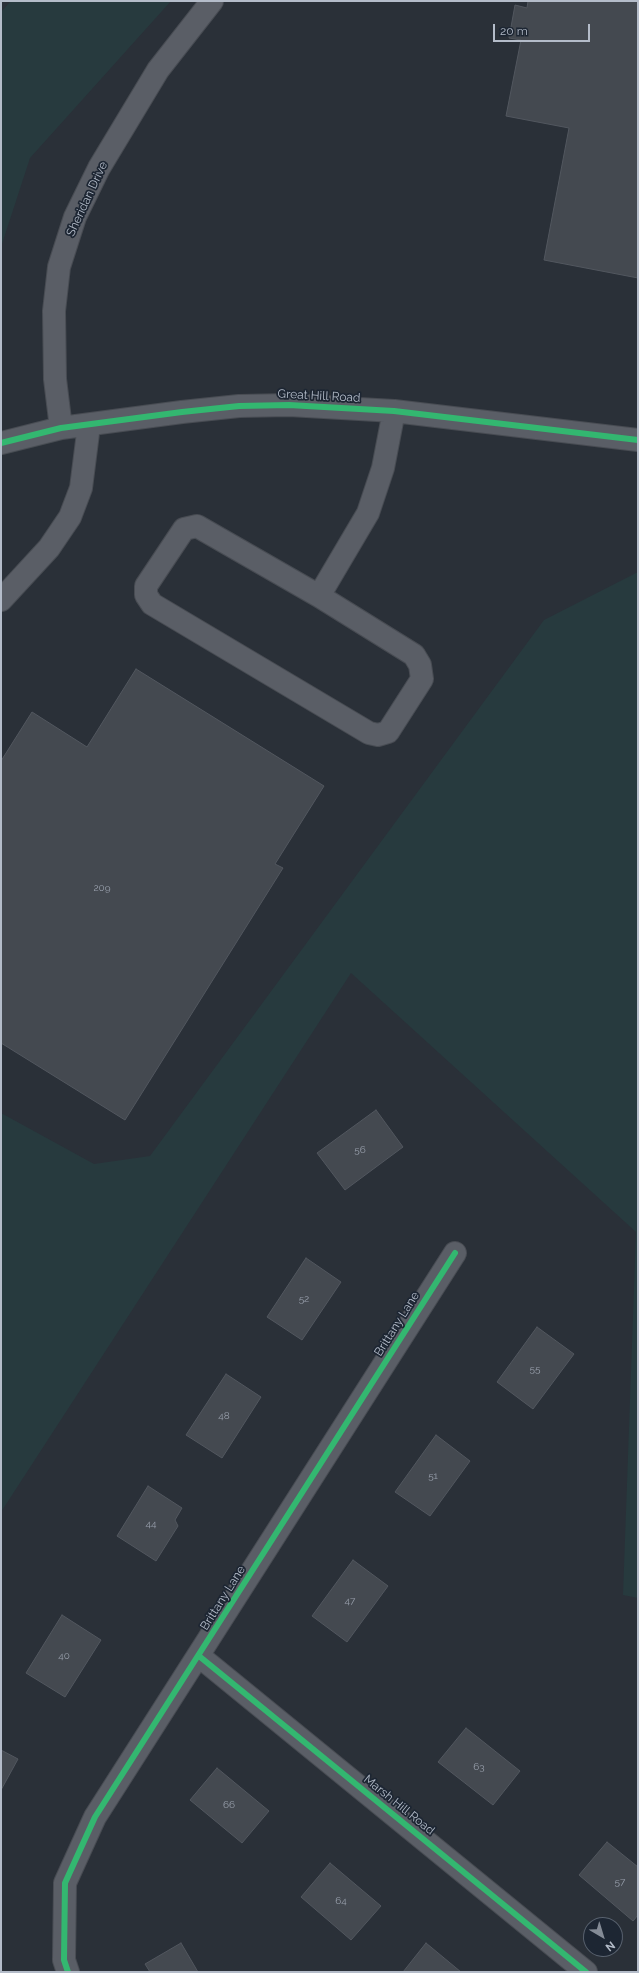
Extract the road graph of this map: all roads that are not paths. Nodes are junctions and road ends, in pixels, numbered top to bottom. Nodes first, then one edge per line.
1 (212, 1) edge
2 (394, 411) junction
3 (89, 425) junction
4 (61, 428) junction
5 (638, 440) edge
6 (1, 443) edge
7 (319, 596) junction
8 (1, 600) edge
9 (455, 1253) dead end
10 (199, 1656) junction
11 (68, 1972) edge
12 (586, 1972) edge

1 - 4 street, Sheridan Drive
2 - 3 street, Great Hill Road
2 - 5 street, Great Hill Road
2 - 7 street
3 - 4 street, Great Hill Road
3 - 8 street
4 - 6 street, Great Hill Road
7 - 7 street
9 - 10 street, Brittany Lane
10 - 11 street, Brittany Lane
10 - 12 street, Marsh Hill Road

